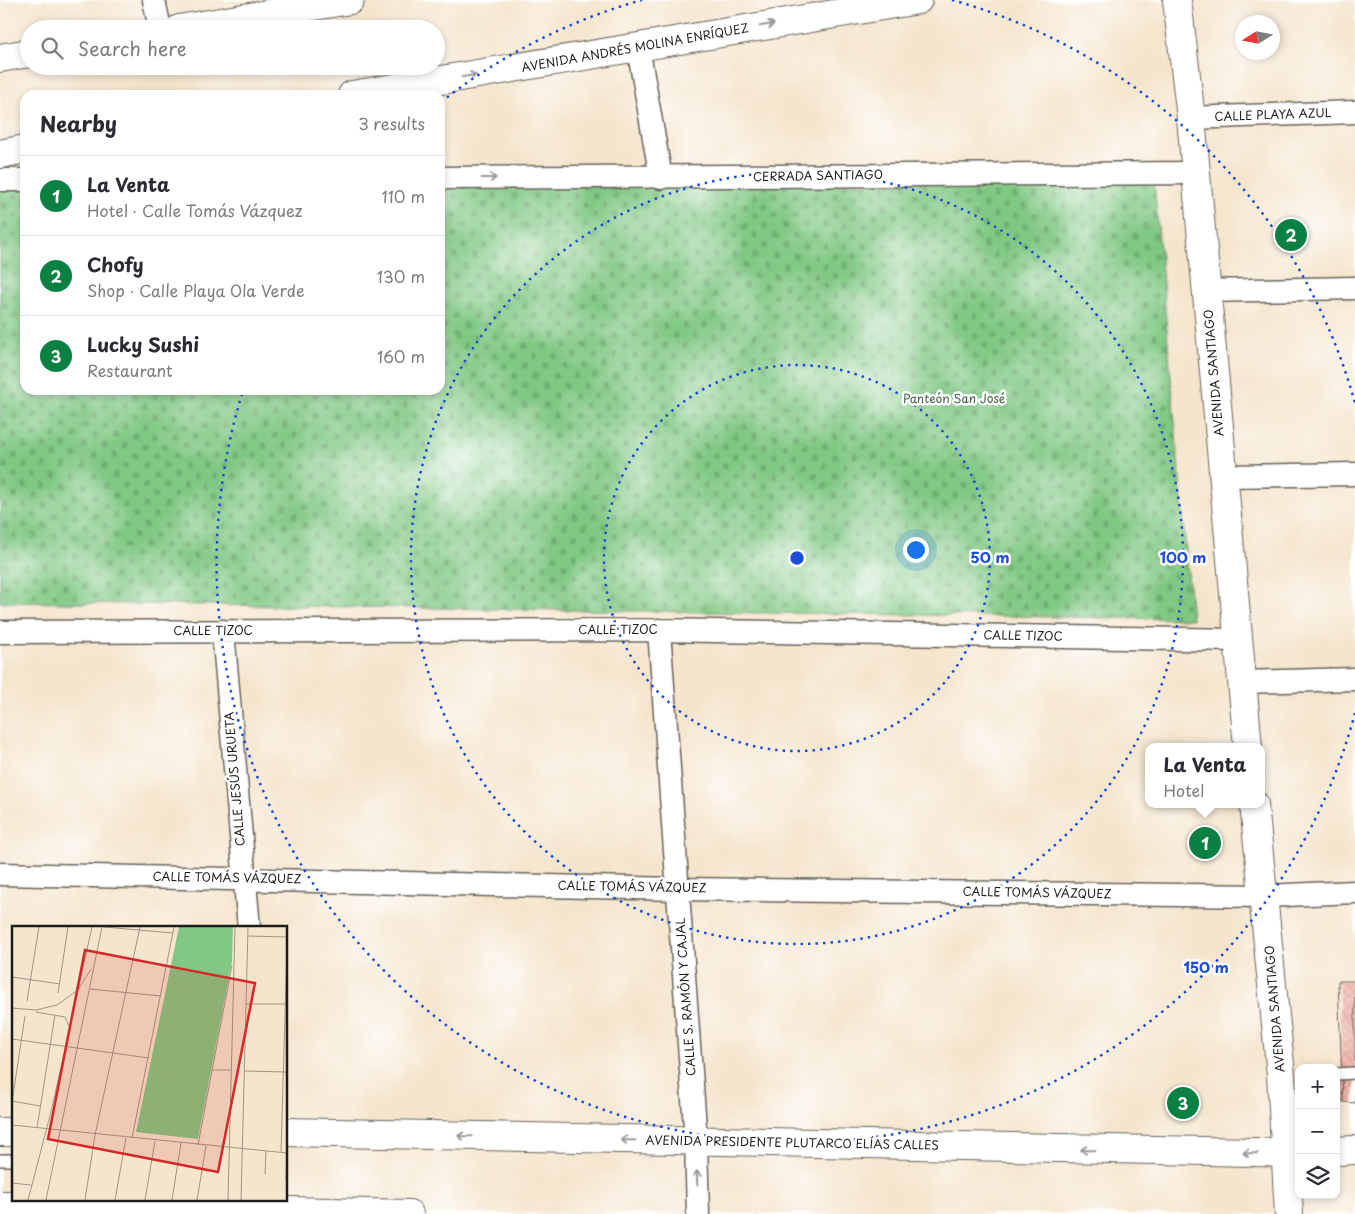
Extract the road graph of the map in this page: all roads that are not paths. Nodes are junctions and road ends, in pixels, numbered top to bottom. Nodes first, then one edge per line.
1 (154, 0) edge
2 (350, 0) edge
3 (918, 0) edge
4 (1177, 0) edge
5 (158, 20) edge
6 (232, 20) edge
7 (638, 47) junction
8 (20, 55) edge
9 (0, 58) edge
10 (382, 90) edge
11 (1355, 112) edge
12 (1191, 118) junction
13 (20, 150) edge
14 (0, 154) edge
15 (1195, 173) junction
16 (445, 178) edge
17 (661, 178) junction
18 (0, 180) edge
19 (20, 180) edge
20 (1355, 288) edge
21 (1207, 291) junction
22 (1355, 474) edge
23 (1224, 476) junction
24 (660, 630) junction
25 (223, 631) junction
26 (0, 632) edge
27 (1237, 640) junction
28 (1355, 679) edge
29 (1242, 682) junction
30 (1248, 743) edge
31 (1254, 808) edge
32 (0, 874) edge
33 (244, 878) junction
34 (678, 889) junction
35 (1355, 892) edge
36 (1264, 896) junction
37 (249, 926) edge
38 (1355, 1073) edge
39 (1340, 1074) edge
40 (288, 1132) edge
41 (696, 1141) junction
42 (1355, 1150) edge
43 (1340, 1151) edge
44 (1292, 1153) edge
45 (0, 1205) edge
46 (264, 1208) edge
47 (409, 1214) edge
48 (698, 1214) edge
49 (1289, 1214) edge

1 - 5 street
2 - 6 main road
7 -> 3 main road, AVENIDA ANDRÉS MOLINA ENRÍQUEZ
4 - 12 main road, AVENIDA SANTIAGO
10 -> 7 main road, AVENIDA ANDRÉS MOLINA ENRÍQUEZ
7 - 17 street
8 - 9 main road
11 - 12 street, CALLE PLAYA AZUL
12 - 15 main road, AVENIDA SANTIAGO
13 - 14 main road
15 - 17 street, CERRADA SANTIAGO
15 - 21 main road, AVENIDA SANTIAGO
16 -> 17 street, CERRADA SANTIAGO
18 - 19 street
20 - 21 street
21 - 23 main road, AVENIDA SANTIAGO
22 - 23 street
23 - 27 main road, AVENIDA SANTIAGO
24 - 25 street, CALLE TIZOC
24 - 27 street, CALLE TIZOC
24 - 34 street, CALLE S. RAMÓN Y CAJAL
25 - 26 street, CALLE TIZOC
25 - 33 street, CALLE JESÚS URUETA
27 - 29 main road, AVENIDA SANTIAGO
28 - 29 street
29 - 30 main road, AVENIDA SANTIAGO
31 - 36 main road, AVENIDA SANTIAGO
32 - 33 street, CALLE TOMÁS VÁZQUEZ
33 - 34 street, CALLE TOMÁS VÁZQUEZ
33 - 37 street, CALLE JESÚS URUETA
34 - 36 street, CALLE TOMÁS VÁZQUEZ
34 - 41 street, CALLE S. RAMÓN Y CAJAL
35 - 36 street, CALLE TOMÁS VÁZQUEZ
36 - 44 main road, AVENIDA SANTIAGO
38 - 39 lane
41 -> 40 main road, AVENIDA PRESIDENTE PLUTARCO ELÍAS CALLES
44 -> 41 main road, AVENIDA PRESIDENTE PLUTARCO ELÍAS CALLES
48 -> 41 street, CALLE S. RAMÓN Y CAJAL
42 - 43 main road
44 - 49 main road, AVENIDA SANTIAGO
45 - 46 main road
46 - 47 main road

